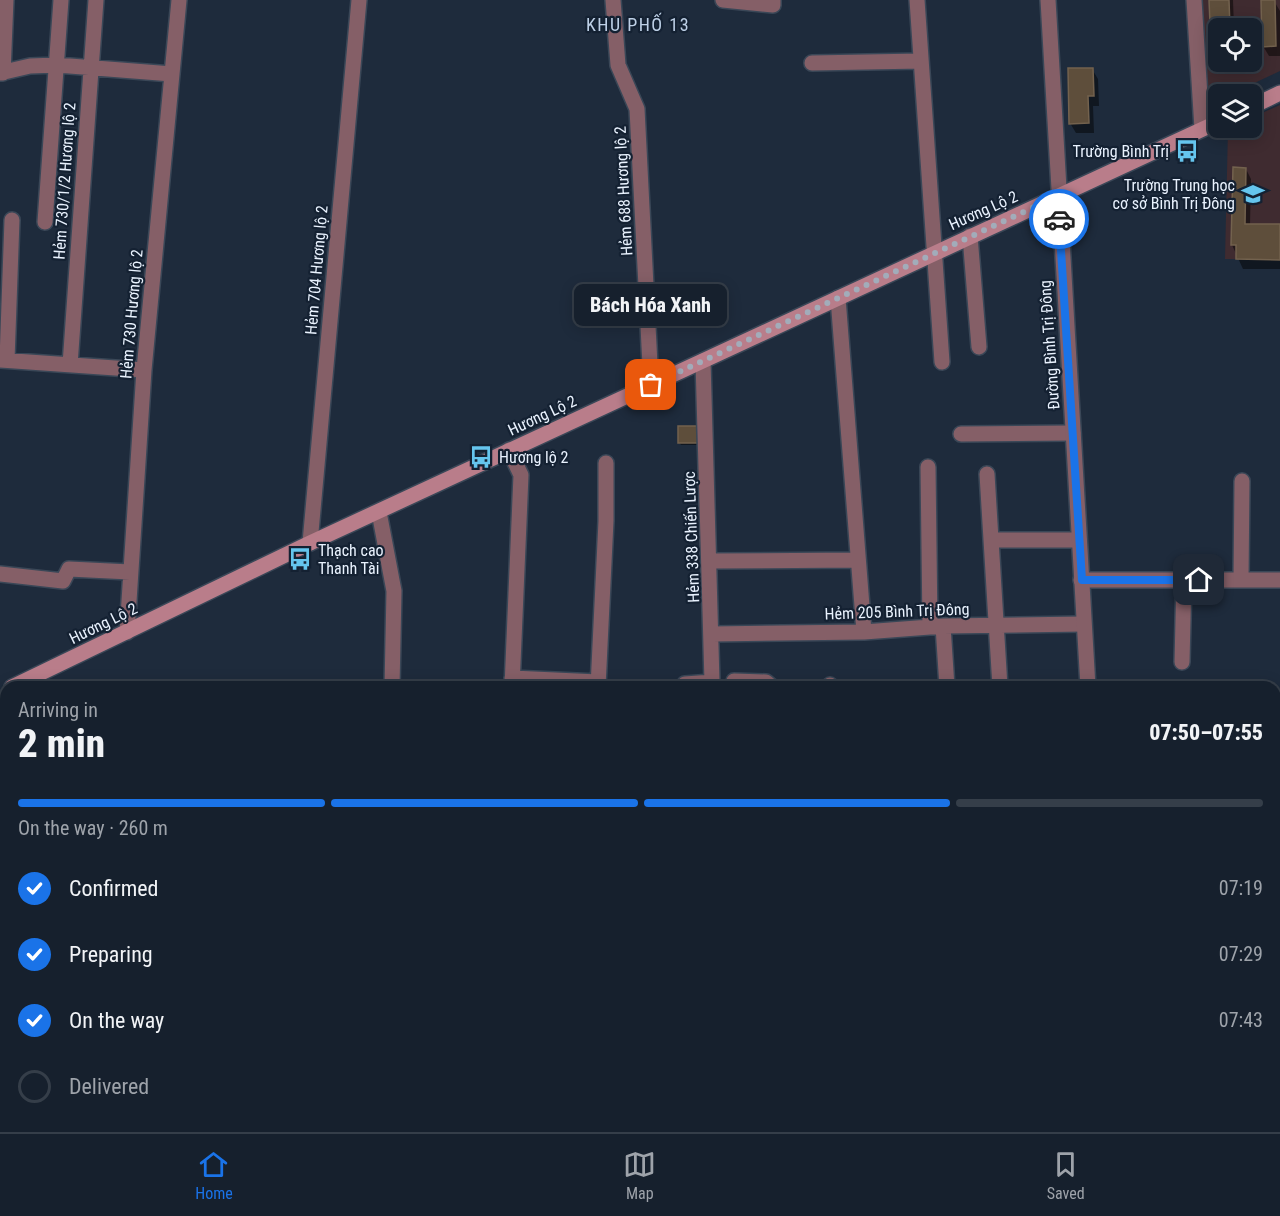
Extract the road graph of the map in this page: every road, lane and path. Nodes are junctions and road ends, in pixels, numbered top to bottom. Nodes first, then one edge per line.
1 (6, 0) edge
2 (61, 0) edge
3 (96, 0) edge
4 (178, 0) edge
5 (359, 0) edge
6 (613, 0) edge
7 (723, 0) edge
8 (917, 0) edge
9 (1047, 0) edge
10 (1194, 0) edge
11 (773, 2) edge
12 (921, 61) junction
13 (812, 63) dead end
14 (57, 65) junction
15 (90, 67) junction
16 (1, 73) edge
17 (172, 74) junction
18 (1280, 93) edge
19 (1262, 101) edge
20 (1208, 126) edge
21 (1202, 129) junction
22 (1058, 196) junction
23 (12, 220) dead end
24 (45, 222) dead end
25 (970, 236) junction
26 (934, 252) junction
27 (838, 298) junction
28 (979, 347) dead end
29 (3, 360) edge
30 (703, 361) junction
31 (942, 362) dead end
32 (70, 365) junction
33 (144, 370) junction
34 (651, 385) junction
35 (1073, 433) junction
36 (961, 434) dead end
37 (509, 450) junction
38 (606, 463) dead end
39 (928, 467) dead end
40 (987, 474) dead end
41 (1242, 481) dead end
42 (379, 512) junction
43 (992, 540) junction
44 (1079, 540) junction
45 (310, 543) junction
46 (858, 560) junction
47 (709, 561) junction
48 (130, 572) junction
49 (0, 574) edge
50 (1184, 579) junction
51 (1082, 580) junction
52 (1241, 580) junction
53 (1280, 580) edge
54 (1083, 624) junction
55 (998, 626) junction
56 (937, 627) junction
57 (127, 632) junction
58 (864, 632) junction
59 (712, 634) junction
60 (1182, 662) dead end
61 (25, 681) edge
62 (392, 681) edge
63 (512, 681) edge
64 (598, 681) edge
65 (712, 681) edge
66 (946, 681) edge
67 (1000, 681) edge
68 (1088, 681) edge

1 - 16 street
2 - 14 street
3 - 15 street, Hẻm 730/1/2 Hương lộ 2
4 - 17 street, Hẻm 730 Hương lộ 2
5 - 45 street, Hẻm 704 Hương lộ 2
6 - 34 street, Hẻm 688 Hương lộ 2
7 - 11 street
8 - 12 street
9 - 22 street, Đường Bình Trị Đông
10 - 21 street
12 - 13 street
12 - 26 street
14 - 15 street
14 - 16 street
14 - 24 street
15 - 17 street
15 - 32 street, Hẻm 730/1/2 Hương lộ 2
17 - 33 street, Hẻm 730 Hương lộ 2
18 - 19 main road
20 - 21 main road
21 - 22 main road
22 - 25 main road, Hương Lộ 2
22 - 35 street, Đường Bình Trị Đông
23 - 29 street
25 - 26 main road, Hương Lộ 2
25 - 28 street
26 - 27 main road, Hương Lộ 2
26 - 31 street
27 - 30 main road, Hương Lộ 2
27 - 46 street
29 - 32 street
30 - 34 main road, Hương Lộ 2
30 - 47 street, Hẻm 338 Chiến Lược
32 - 33 street
33 - 48 street, Hẻm 730 Hương lộ 2
34 - 37 main road, Hương Lộ 2
35 - 36 street
35 - 44 street, Đường Bình Trị Đông
37 - 42 main road, Hương Lộ 2
37 - 63 street
38 - 64 street
39 - 56 street
40 - 43 street
41 - 52 street
42 - 45 main road, Hương Lộ 2
42 - 62 street
43 - 44 street
43 - 55 street
44 - 51 street, Đường Bình Trị Đông
45 - 57 main road, Hương Lộ 2
46 - 47 street
46 - 58 street
47 - 59 street, Hẻm 338 Chiến Lược
48 - 49 street
48 - 57 street, Hẻm 730 Hương lộ 2
50 - 51 street
50 - 52 street
50 - 60 street
51 - 54 street, Đường Bình Trị Đông
52 - 53 street
54 - 55 street, Hẻm 205 Bình Trị Đông
54 - 68 street, Đường Bình Trị Đông
55 - 56 street, Hẻm 205 Bình Trị Đông
55 - 67 street
56 - 58 street, Hẻm 205 Bình Trị Đông
56 - 66 street
57 - 61 main road, Hương Lộ 2
58 - 59 street, Hẻm 205 Bình Trị Đông
59 - 65 street, Hẻm 338 Chiến Lược

